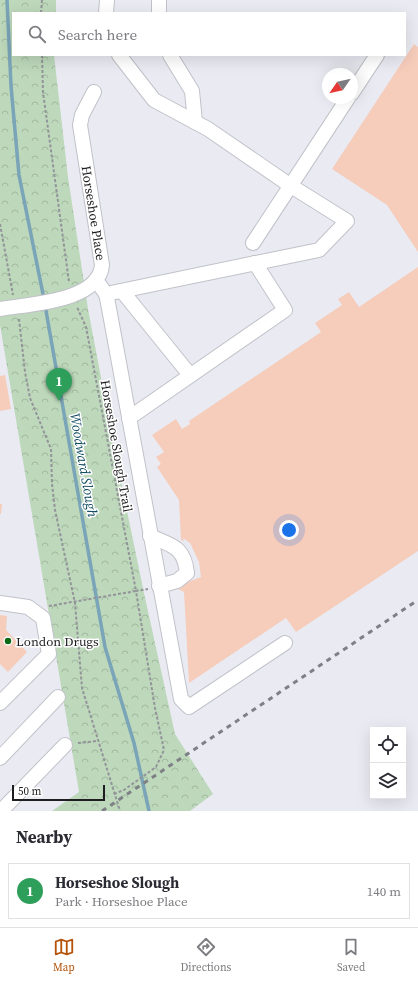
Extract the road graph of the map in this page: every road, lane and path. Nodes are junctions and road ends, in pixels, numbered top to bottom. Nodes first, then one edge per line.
1 (42, 0) edge
2 (107, 0) edge
3 (159, 0) edge
4 (41, 12) edge
5 (106, 12) edge
6 (159, 12) edge
7 (42, 56) edge
8 (120, 56) edge
9 (171, 56) edge
10 (376, 56) edge
11 (358, 84) edge
12 (94, 92) dead end
13 (344, 104) edge
14 (195, 122) junction
15 (291, 186) junction
16 (0, 224) edge
17 (253, 243) dead end
18 (255, 263) junction
19 (96, 280) junction
20 (70, 287) dead end
21 (122, 291) junction
22 (106, 294) junction
23 (76, 306) dead end
24 (17, 307) junction
25 (0, 310) edge
26 (190, 376) junction
27 (128, 418) junction
28 (150, 536) junction
29 (159, 586) junction
30 (136, 592) junction
31 (0, 602) edge
32 (75, 603) junction
33 (31, 609) junction
34 (285, 643) dead end
35 (58, 697) dead end
36 (0, 703) edge
37 (97, 741) junction
38 (65, 745) joint
39 (0, 758) edge
40 (114, 794) junction
41 (1, 811) edge
42 (120, 811) edge

1 - 4 path
2 - 5 street
3 - 6 street
7 - 20 path
8 - 14 street
9 - 14 street
10 - 11 street
12 - 19 street, Horseshoe Place
13 - 15 street
14 - 15 street
15 - 17 street
15 - 18 street
16 - 24 path
18 - 21 street
18 - 26 street
19 - 22 street
19 - 24 street, Horseshoe Place
21 - 22 street
21 - 26 street
22 - 27 street
23 - 30 path, Horseshoe Slough Trail
24 - 25 street, Horseshoe Place
24 - 32 path
26 - 27 street
27 - 28 street
28 - 29 street
28 - 29 street
29 - 34 street
30 - 32 path
30 - 40 path, Horseshoe Slough Trail
31 - 33 street
32 - 33 path
32 - 37 path
33 - 36 street
35 - 39 street
37 - 38 path
37 - 40 path
38 - 41 street
40 - 42 path

